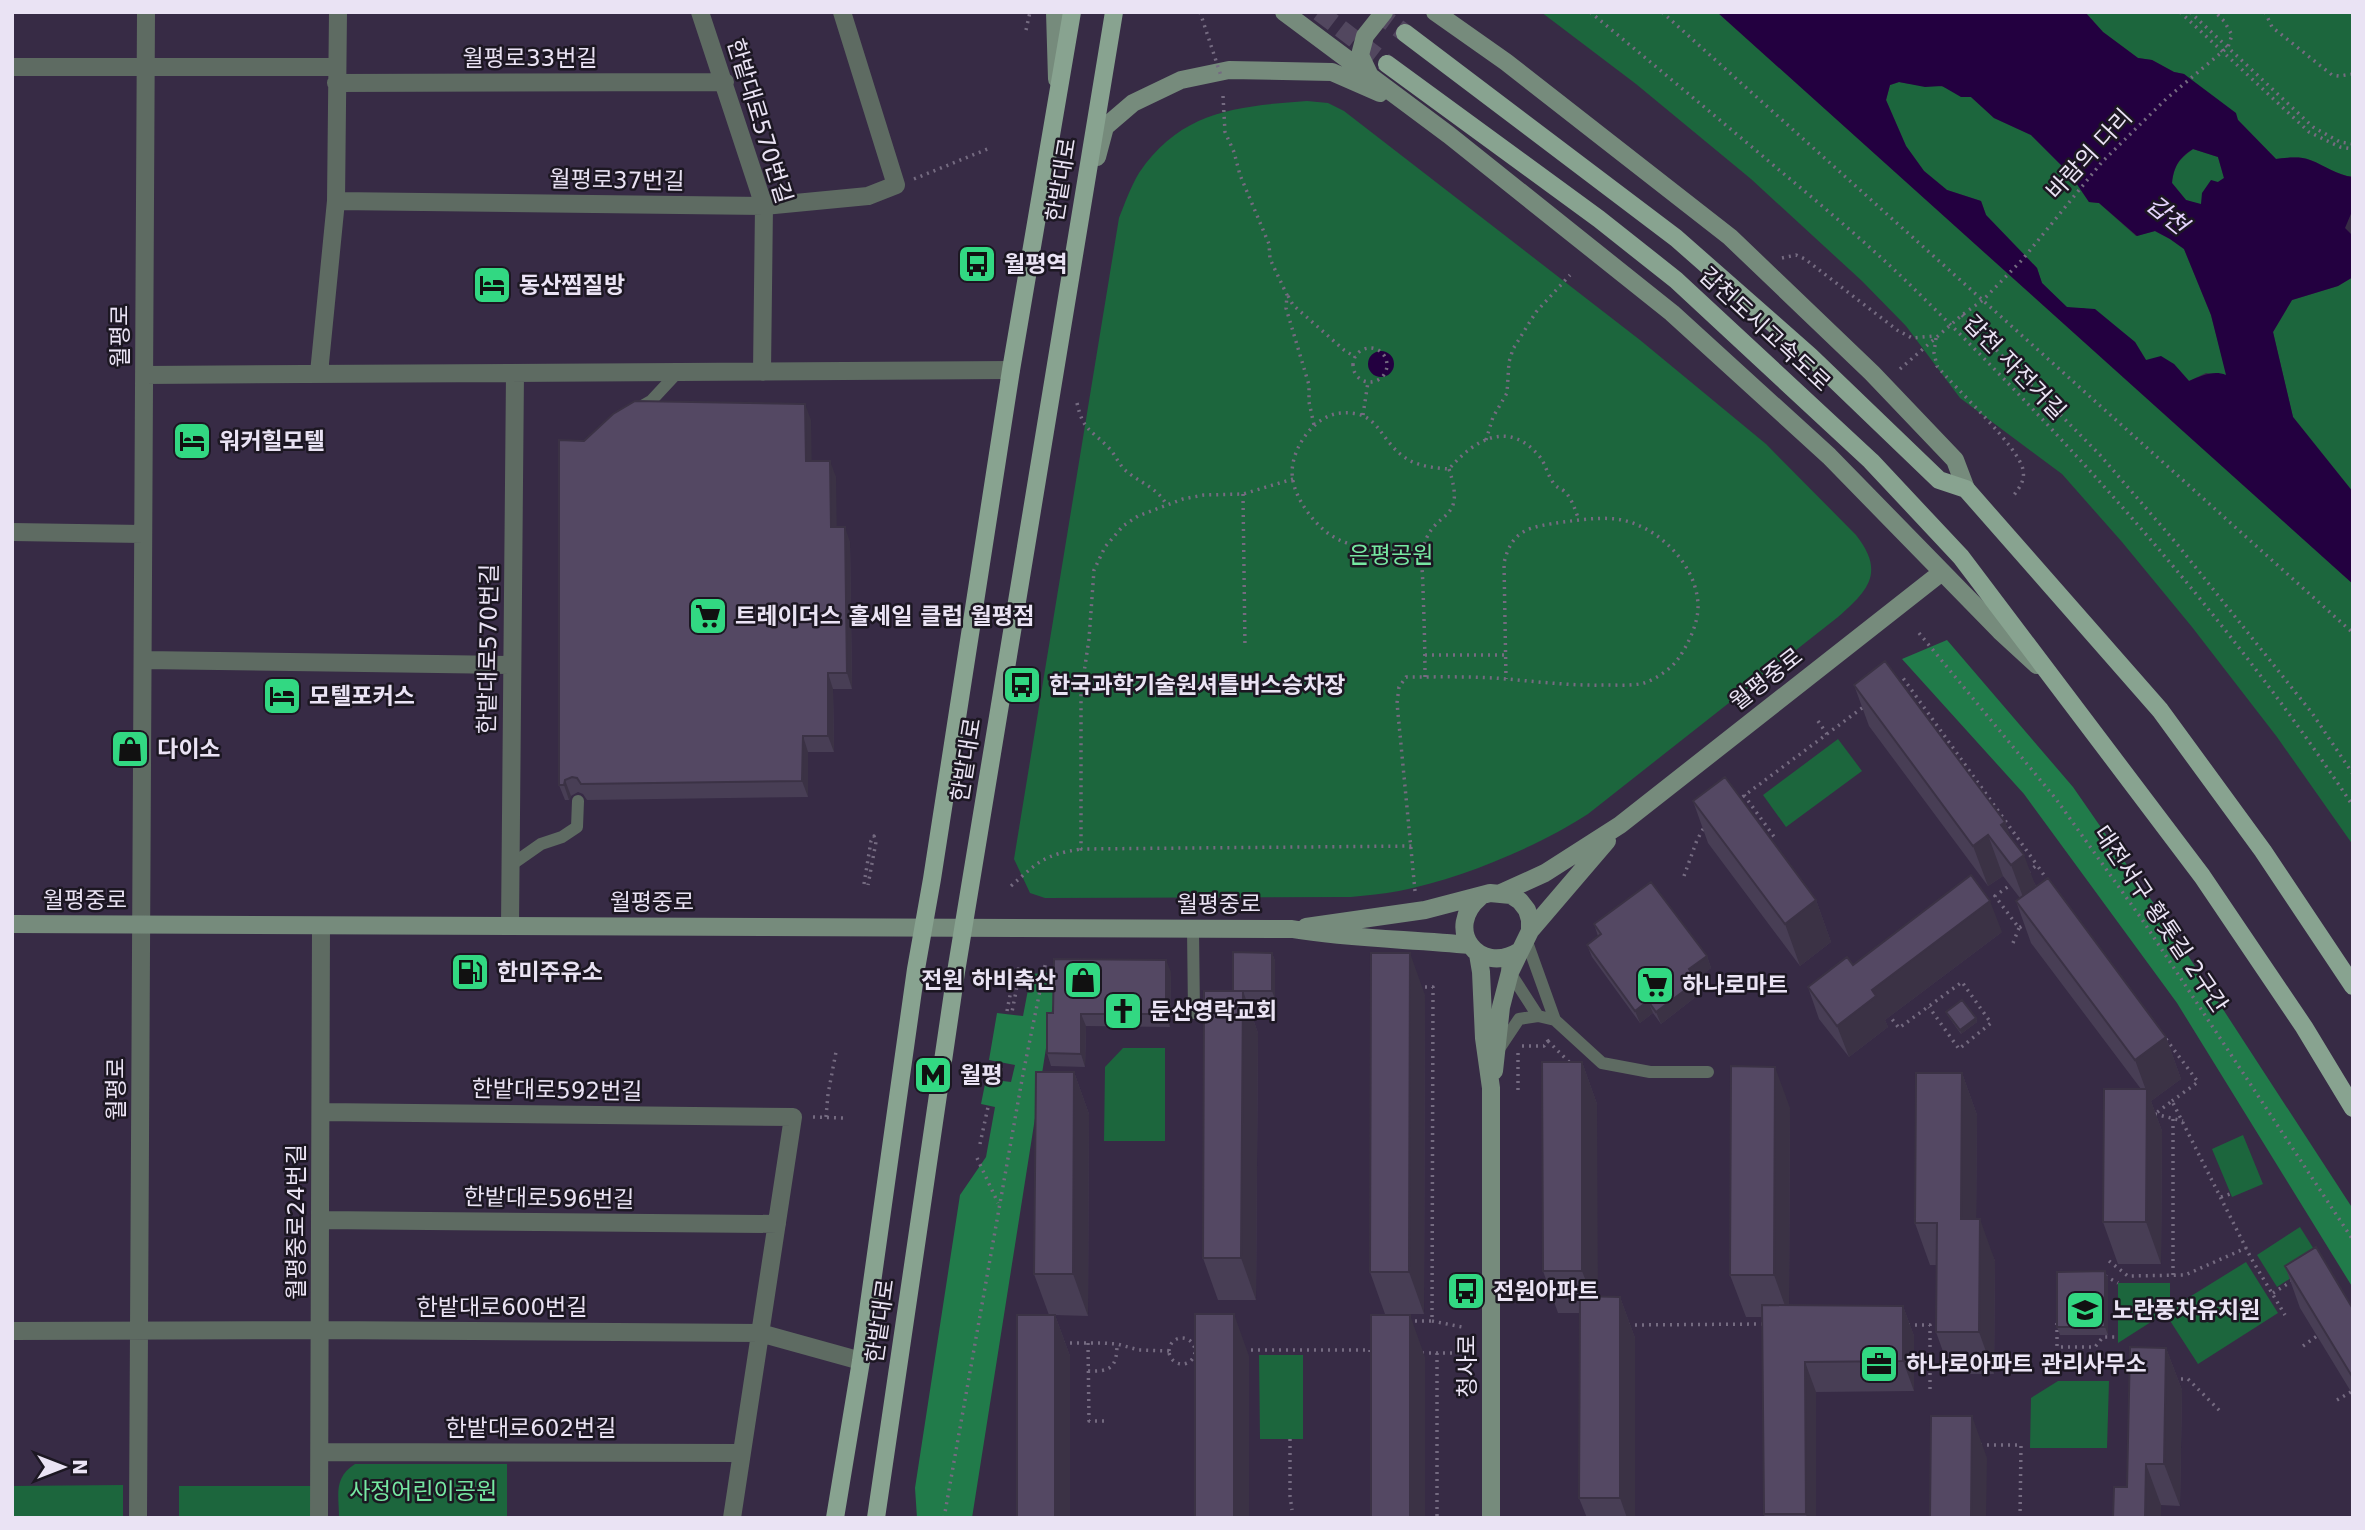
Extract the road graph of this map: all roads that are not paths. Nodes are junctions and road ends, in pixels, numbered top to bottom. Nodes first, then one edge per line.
1 (146, 12) edge
2 (338, 12) edge
3 (700, 12) edge
4 (842, 12) edge
5 (1055, 12) edge
6 (1072, 12) edge
7 (1114, 12) edge
8 (1284, 12) edge
9 (1384, 12) edge
10 (1435, 12) edge
11 (1405, 33) tunnel mouth
12 (1387, 64) tunnel mouth
13 (12, 67) edge
14 (146, 68) junction
15 (337, 75) junction
16 (1371, 78) junction
17 (725, 82) junction
18 (1057, 101) junction
19 (1412, 108) junction
20 (336, 201) junction
21 (764, 206) junction
22 (1080, 218) junction
23 (1011, 370) junction
24 (678, 372) junction
25 (762, 372) junction
26 (319, 373) junction
27 (515, 373) junction
28 (144, 375) junction
29 (622, 418) edge
30 (1966, 489) junction
31 (12, 532) edge
32 (143, 534) junction
33 (1942, 572) junction
34 (143, 660) junction
35 (512, 665) junction
36 (2059, 685) junction
37 (578, 801) edge
38 (1620, 825) junction
39 (511, 865) junction
40 (1501, 893) junction
41 (1480, 897) junction
42 (12, 924) edge
43 (141, 925) junction
44 (321, 926) junction
45 (510, 926) junction
46 (922, 928) junction
47 (962, 929) junction
48 (1193, 929) junction
49 (1292, 929) junction
50 (1525, 941) junction
51 (1474, 949) junction
52 (1505, 966) junction
53 (2353, 986) edge
54 (1194, 1013) dead end
55 (1538, 1016) junction
56 (1555, 1020) junction
57 (1497, 1051) junction
58 (1708, 1072) dead end
59 (1491, 1088) junction
60 (2353, 1108) edge
61 (321, 1112) junction
62 (320, 1220) junction
63 (777, 1224) junction
64 (139, 1330) junction
65 (320, 1330) junction
66 (12, 1331) edge
67 (760, 1333) junction
68 (861, 1361) junction
69 (320, 1452) junction
70 (742, 1453) junction
71 (138, 1518) edge
72 (319, 1518) edge
73 (732, 1518) edge
74 (835, 1518) edge
75 (876, 1518) edge
76 (1491, 1518) edge

1 - 14 street, 월평로
2 - 15 street
3 - 17 street, 한밭대로570번길
4 - 21 street, 월평로37번길
5 - 18 street
6 - 18 main road
7 - 22 main road, 한밭대로
8 - 16 street
9 - 16 street
10 - 30 street
11 - 30 main road, 갑천도시고속도로
12 - 36 main road, 갑천도시고속도로
13 - 14 street, 월평로33번길
14 - 15 street, 월평로33번길
14 - 28 street, 월평로
15 - 17 street, 월평로33번길
15 - 20 street
16 - 19 street
17 - 21 street, 한밭대로570번길
18 - 23 main road, 한밭대로
19 - 22 street
19 - 33 street
20 - 21 street, 월평로37번길
20 - 26 street
21 - 25 street, 한밭대로570번길
22 - 47 main road, 한밭대로
23 - 25 street
23 - 46 main road, 한밭대로
24 - 25 street
24 - 27 street
24 - 29 lane
26 - 27 street
26 - 28 street
27 - 35 street, 한밭대로570번길
28 - 32 street, 월평로
30 - 53 main road
31 - 32 street
32 - 34 street, 월평로
33 - 36 street
33 - 38 street, 월평중로
34 - 35 street
34 - 43 street, 월평로
35 - 39 street, 한밭대로570번길
36 - 60 main road, 갑천도시고속도로
37 - 39 lane
38 - 40 street
38 - 50 street
39 - 45 street, 한밭대로570번길
40 - 41 street
40 - 50 street
41 - 49 street
41 - 51 street
42 - 43 street, 월평중로
43 - 44 street, 월평중로
43 - 64 street, 월평로
44 - 45 street, 월평중로
44 - 61 street, 월평중로24번길
45 - 46 street, 월평중로
46 - 47 street, 월평중로
46 - 68 main road, 한밭대로
47 - 48 street, 월평중로
47 - 75 main road, 한밭대로
48 - 49 street, 월평중로
48 - 54 lane
49 - 51 street
50 - 52 street
50 - 56 lane
51 - 52 street
51 - 59 street
52 - 55 lane
52 - 57 street
55 - 56 lane
55 - 57 lane
56 - 58 lane
57 - 59 street
59 - 76 street, 청사로
61 - 62 street, 월평중로24번길
61 - 63 street, 한밭대로592번길
62 - 63 street, 한밭대로596번길
62 - 65 street, 월평중로24번길
63 - 67 street
64 - 65 street, 한밭대로600번길
64 - 66 street, 한밭대로600번길
64 - 71 street, 월평로
65 - 67 street, 한밭대로600번길
65 - 69 street, 월평중로24번길
67 - 68 street, 한밭대로600번길
67 - 70 street
68 - 74 main road, 한밭대로
69 - 70 street, 한밭대로602번길
69 - 72 street, 월평중로24번길
70 - 73 street

